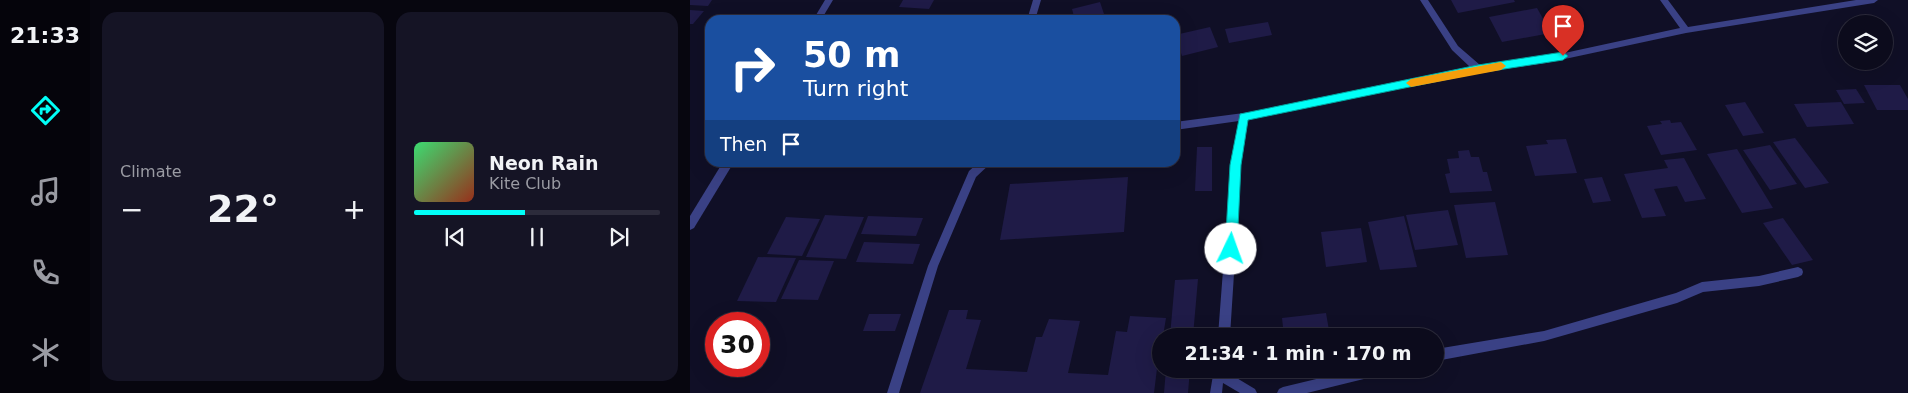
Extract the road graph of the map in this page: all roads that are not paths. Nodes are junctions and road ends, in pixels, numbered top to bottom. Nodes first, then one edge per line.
1 (829, 0) edge
2 (1037, 0) edge
3 (1424, 0) edge
4 (1664, 0) edge
5 (1874, 0) edge
6 (820, 15) edge
7 (1032, 15) edge
8 (1686, 30) junction
9 (1478, 69) junction
10 (1244, 117) junction
11 (1180, 125) edge
12 (726, 167) edge
13 (981, 167) edge
14 (690, 225) edge
15 (1798, 272) dead end
16 (1225, 328) edge
17 (1444, 354) edge
18 (1218, 378) edge
19 (1228, 378) edge
20 (1344, 378) edge
21 (893, 393) edge
22 (1216, 393) edge
23 (1251, 393) edge
24 (1283, 393) edge

1 - 6 street
2 - 7 street
3 - 9 street
4 - 8 street
5 - 8 street
8 - 9 street
9 - 10 street
10 - 11 street
10 - 16 street
12 - 14 street
13 - 21 street
15 - 17 street
18 - 22 street
19 - 23 street
20 - 24 street

